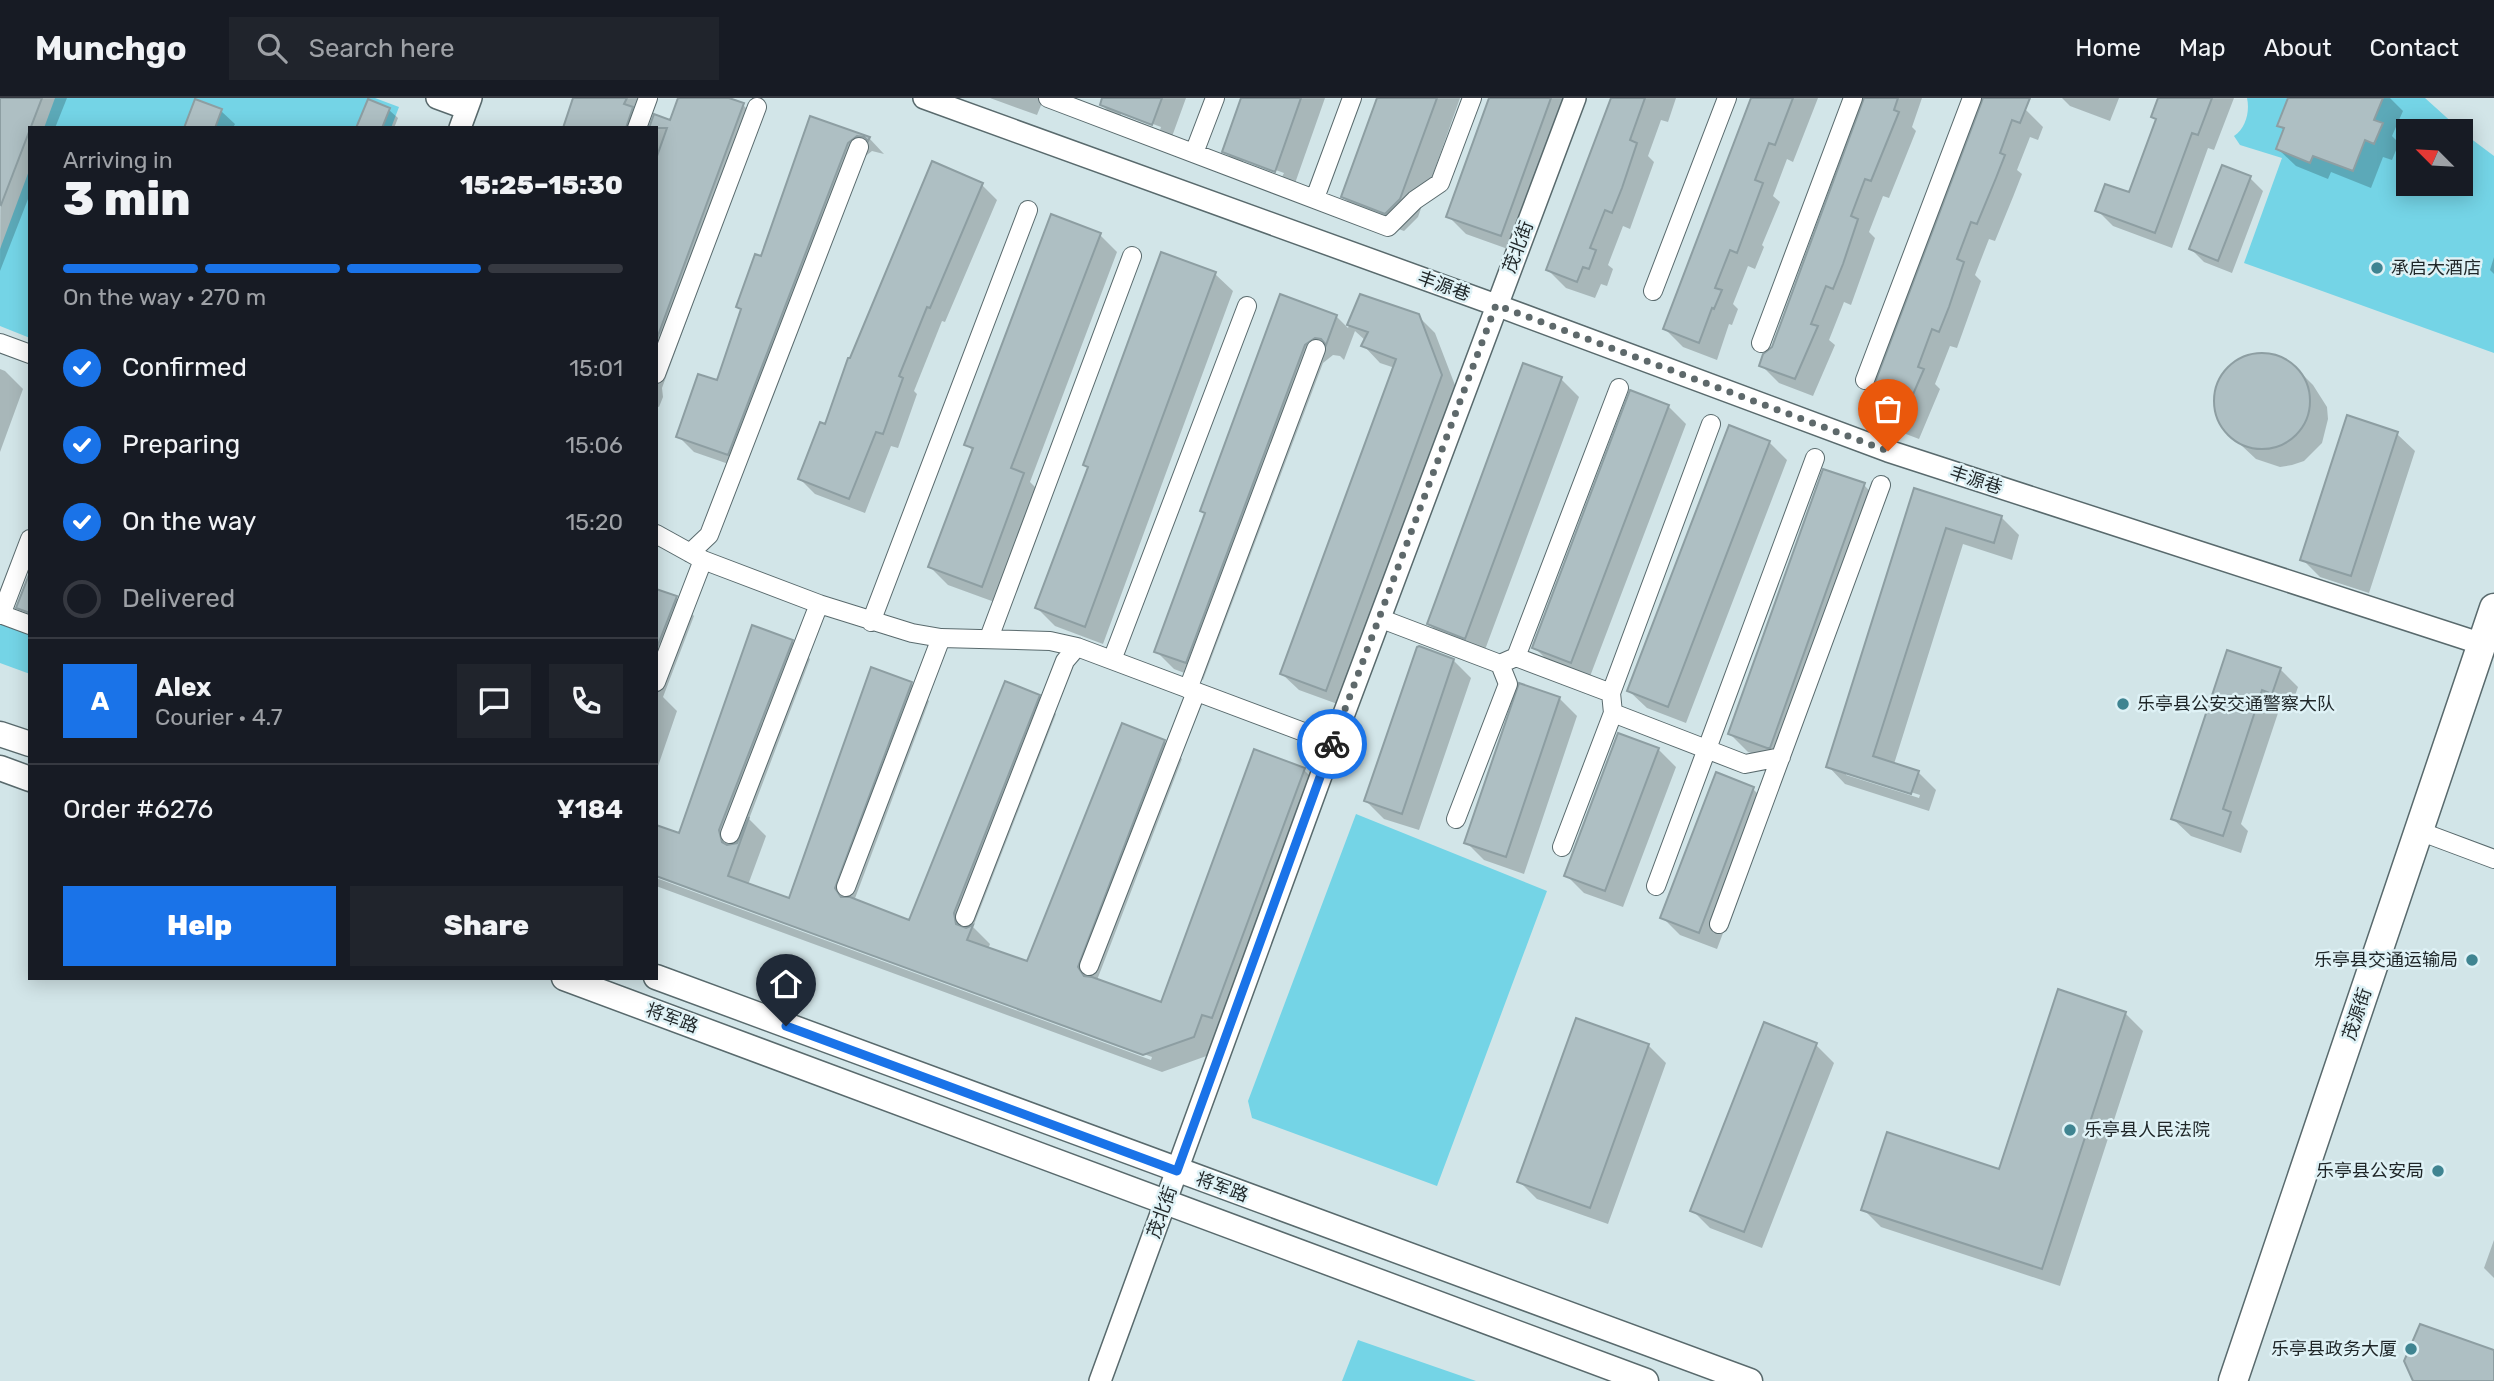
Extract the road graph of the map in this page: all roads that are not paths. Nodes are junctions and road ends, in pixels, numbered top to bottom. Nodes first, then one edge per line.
1 (437, 98) edge
2 (648, 98) edge
3 (1048, 98) edge
4 (1215, 98) edge
5 (1352, 98) edge
6 (1472, 98) edge
7 (1575, 98) edge
8 (1727, 98) edge
9 (1853, 98) edge
10 (1972, 98) edge
11 (936, 100) edge
12 (1073, 102) edge
13 (757, 107) dead end
14 (466, 112) edge
15 (638, 126) edge
16 (859, 147) dead end
17 (1194, 153) junction
18 (1315, 198) junction
19 (1028, 210) dead end
20 (1132, 256) dead end
21 (1653, 291) dead end
22 (1496, 305) junction
23 (1247, 306) dead end
24 (0, 343) edge
25 (1761, 343) dead end
26 (1316, 349) dead end
27 (28, 353) edge
28 (658, 369) edge
29 (1865, 380) dead end
30 (1619, 388) dead end
31 (1711, 424) dead end
32 (1815, 458) dead end
33 (1881, 485) dead end
34 (658, 535) edge
35 (28, 544) edge
36 (696, 557) junction
37 (819, 604) junction
38 (2494, 608) edge
39 (1, 615) edge
40 (1379, 618) junction
41 (872, 622) junction
42 (28, 624) edge
43 (941, 638) junction
44 (989, 638) junction
45 (2482, 644) junction
46 (1077, 647) junction
47 (1112, 660) junction
48 (1508, 661) junction
49 (658, 676) edge
50 (1192, 690) junction
51 (1611, 693) junction
52 (1614, 713) junction
53 (0, 734) edge
54 (28, 743) edge
55 (1333, 743) junction
56 (1707, 750) junction
57 (1781, 757) junction
58 (0, 768) edge
59 (28, 778) edge
60 (1456, 818) dead end
61 (2419, 831) junction
62 (730, 834) dead end
63 (1562, 847) dead end
64 (2494, 859) edge
65 (1656, 886) dead end
66 (846, 887) dead end
67 (965, 918) dead end
68 (1719, 924) dead end
69 (1089, 967) dead end
70 (658, 978) edge
71 (569, 980) edge
72 (1177, 1171) junction
73 (1166, 1203) junction
74 (1100, 1381) edge
75 (1646, 1381) edge
76 (1750, 1381) edge
77 (2233, 1381) edge

1 - 14 street
2 - 15 street
3 - 12 street
4 - 17 street
5 - 18 street
6 - 18 street
7 - 22 street, 茂北街
8 - 21 street
9 - 25 street
10 - 29 street
11 - 22 street, 丰源巷
12 - 17 street
13 - 28 street
16 - 36 street
17 - 18 street
19 - 41 street
20 - 44 street
22 - 40 street, 茂北街
22 - 45 street, 丰源巷
23 - 47 street
24 - 27 street
26 - 50 street
30 - 48 street
31 - 51 street
32 - 56 street
33 - 57 street
34 - 36 street
35 - 39 street
36 - 37 street
36 - 49 street
37 - 41 street
37 - 62 street
38 - 45 main road, 茂源街
39 - 42 street
40 - 48 street
40 - 55 street, 茂北街
41 - 43 street
43 - 44 street
43 - 66 street
44 - 46 street
45 - 61 main road, 茂源街
46 - 47 street
46 - 67 street
47 - 50 street
48 - 51 street
48 - 60 street
50 - 55 street
50 - 69 street
51 - 52 street
52 - 56 street
52 - 63 street
53 - 54 main road
55 - 72 street, 茂北街
56 - 57 street
56 - 65 street
57 - 68 street
58 - 59 main road
61 - 64 street
61 - 77 main road, 茂源街
70 - 72 main road, 将军路
71 - 73 main road, 将军路
72 - 73 street, 茂北街
72 - 76 main road, 将军路
73 - 74 street, 茂北街
73 - 75 main road, 将军路

